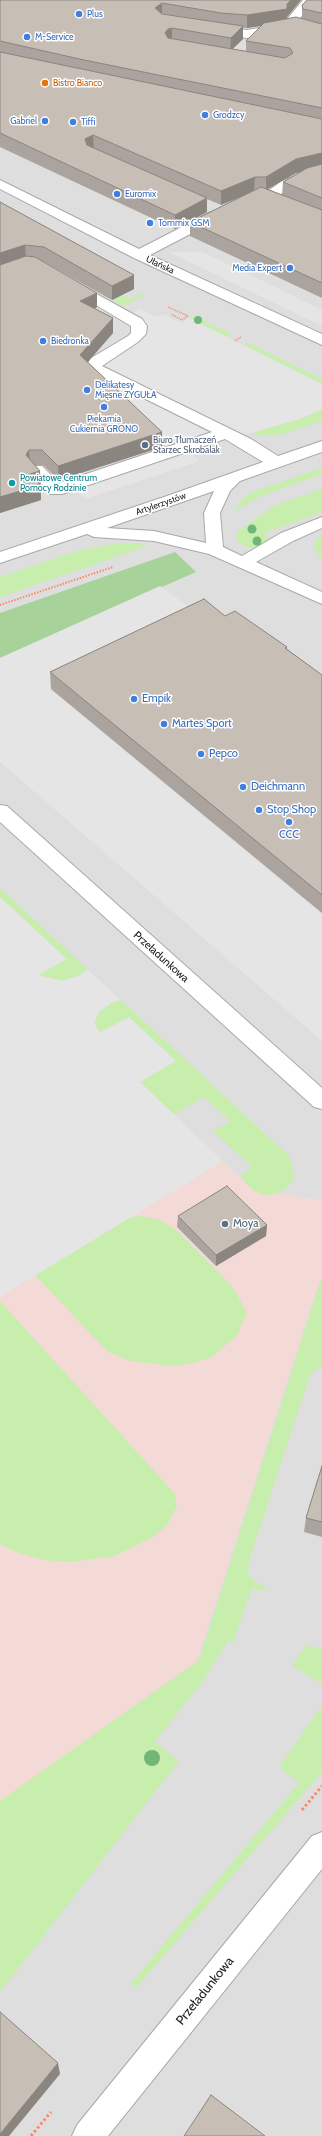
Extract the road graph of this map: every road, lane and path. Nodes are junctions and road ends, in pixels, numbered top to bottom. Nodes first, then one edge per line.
1 (309, 0) edge
2 (295, 24) junction
3 (198, 28) edge
4 (322, 32) edge
5 (258, 33) junction
6 (245, 45) dead end
7 (320, 172) edge
8 (0, 184) edge
9 (281, 202) edge
10 (206, 206) edge
11 (139, 255) junction
12 (60, 279) edge
13 (75, 303) edge
14 (136, 336) junction
15 (322, 340) edge
16 (226, 434) junction
17 (322, 446) edge
18 (275, 462) junction
19 (36, 469) edge
20 (235, 477) junction
21 (322, 522) edge
22 (83, 531) junction
23 (215, 550) junction
24 (0, 558) edge
25 (242, 564) junction
26 (117, 566) dead end
27 (322, 599) edge
28 (0, 605) edge
29 (0, 811) edge
30 (322, 1102) edge
31 (322, 1846) edge
32 (88, 2136) edge

1 - 2 street
2 - 4 street
2 - 5 street
3 - 5 street
5 - 6 street
7 - 9 street
8 - 11 street, Ułańska
10 - 11 street
11 - 15 street, Ułańska
12 - 14 street
13 - 14 street
14 - 16 street
16 - 18 street
16 - 19 street
17 - 18 street, Artylerzystów
18 - 20 street, Artylerzystów
20 - 22 street, Artylerzystów
20 - 23 street
21 - 25 street
22 - 23 street
22 - 24 street, Artylerzystów
23 - 25 street
25 - 27 street
26 - 28 path
29 - 30 street, Przeładunkowa
31 - 32 street, Przeładunkowa

